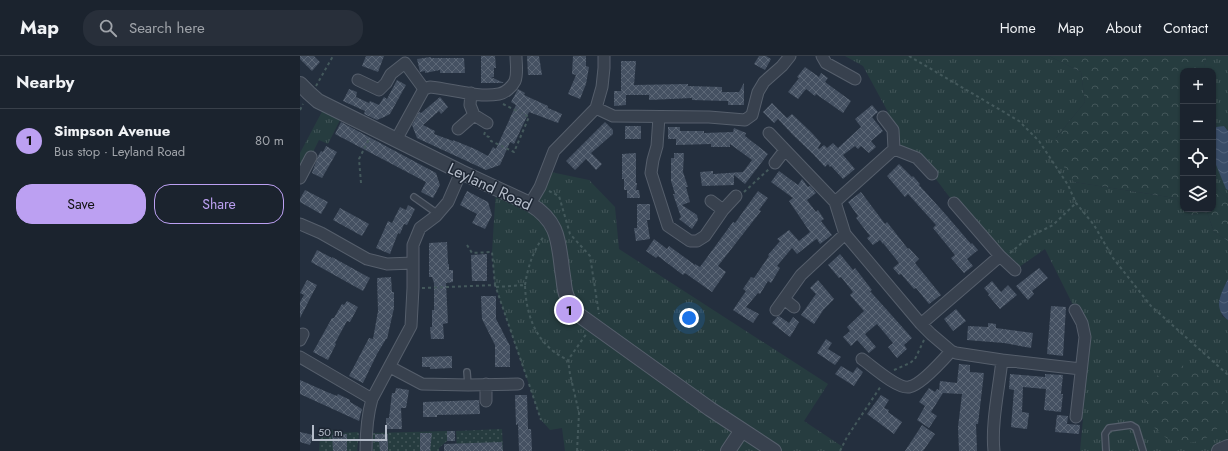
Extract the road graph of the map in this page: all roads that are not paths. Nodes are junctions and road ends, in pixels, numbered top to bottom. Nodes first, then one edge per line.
1 (516, 56) edge
2 (604, 56) edge
3 (790, 56) edge
4 (822, 56) edge
5 (405, 60) edge
6 (358, 80) dead end
7 (855, 80) dead end
8 (300, 84) edge
9 (424, 89) junction
10 (471, 93) junction
11 (596, 108) junction
12 (474, 115) junction
13 (659, 117) junction
14 (883, 117) dead end
15 (487, 122) road end
16 (458, 129) dead end
17 (769, 133) dead end
18 (396, 140) junction
19 (785, 150) junction
20 (894, 150) junction
21 (311, 157) dead end
22 (775, 163) road end
23 (461, 172) junction
24 (932, 174) dead end
25 (300, 178) edge
26 (736, 196) road end
27 (414, 197) dead end
28 (711, 200) dead end
29 (835, 202) junction
30 (954, 203) dead end
31 (530, 204) junction
32 (723, 210) junction
33 (438, 214) junction
34 (300, 224) edge
35 (845, 234) junction
36 (1002, 257) junction
37 (412, 263) junction
38 (1015, 270) dead end
39 (784, 299) junction
40 (794, 307) dead end
41 (776, 310) dead end
42 (1075, 310) dead end
43 (921, 324) junction
44 (951, 350) junction
45 (300, 357) edge
46 (862, 359) dead end
47 (1002, 360) junction
48 (390, 367) junction
49 (1081, 369) junction
50 (467, 372) dead end
51 (486, 384) junction
52 (518, 384) dead end
53 (468, 385) junction
54 (372, 399) junction
55 (486, 401) dead end
56 (1076, 417) dead end
57 (742, 430) junction
58 (1228, 447) edge
59 (366, 451) edge
60 (728, 451) edge
61 (774, 451) edge
62 (994, 451) edge
63 (1106, 451) edge
64 (1143, 451) edge
65 (1219, 451) edge

1 - 10 street
2 - 11 street
3 - 13 street
4 - 7 street
5 - 6 street
5 - 9 street
8 - 18 street, Leyland Road
9 - 10 street
9 - 18 street
10 - 12 street
11 - 13 street
11 - 31 street
12 - 15 street
12 - 16 street
13 - 32 street
14 - 20 street
17 - 19 street
18 - 23 street, Leyland Road
19 - 22 street
19 - 29 street
20 - 24 street
20 - 29 street
21 - 25 street
23 - 31 street, Leyland Road
23 - 33 street
26 - 32 street
27 - 33 lane
28 - 32 street
29 - 35 street
30 - 36 street
31 - 57 street, Leyland Road
33 - 37 street
34 - 37 street
35 - 39 street
35 - 43 street
36 - 38 street
36 - 43 street
37 - 48 street
39 - 40 street
39 - 41 street
42 - 49 street
43 - 44 street
44 - 46 street
44 - 47 street
45 - 54 street
47 - 49 street
47 - 62 street
48 - 53 street
48 - 54 street
49 - 56 street
50 - 53 lane
51 - 52 street
51 - 53 street
51 - 55 street
54 - 59 street
57 - 60 street
57 - 61 street, Leyland Road
58 - 65 street
63 - 64 lane

